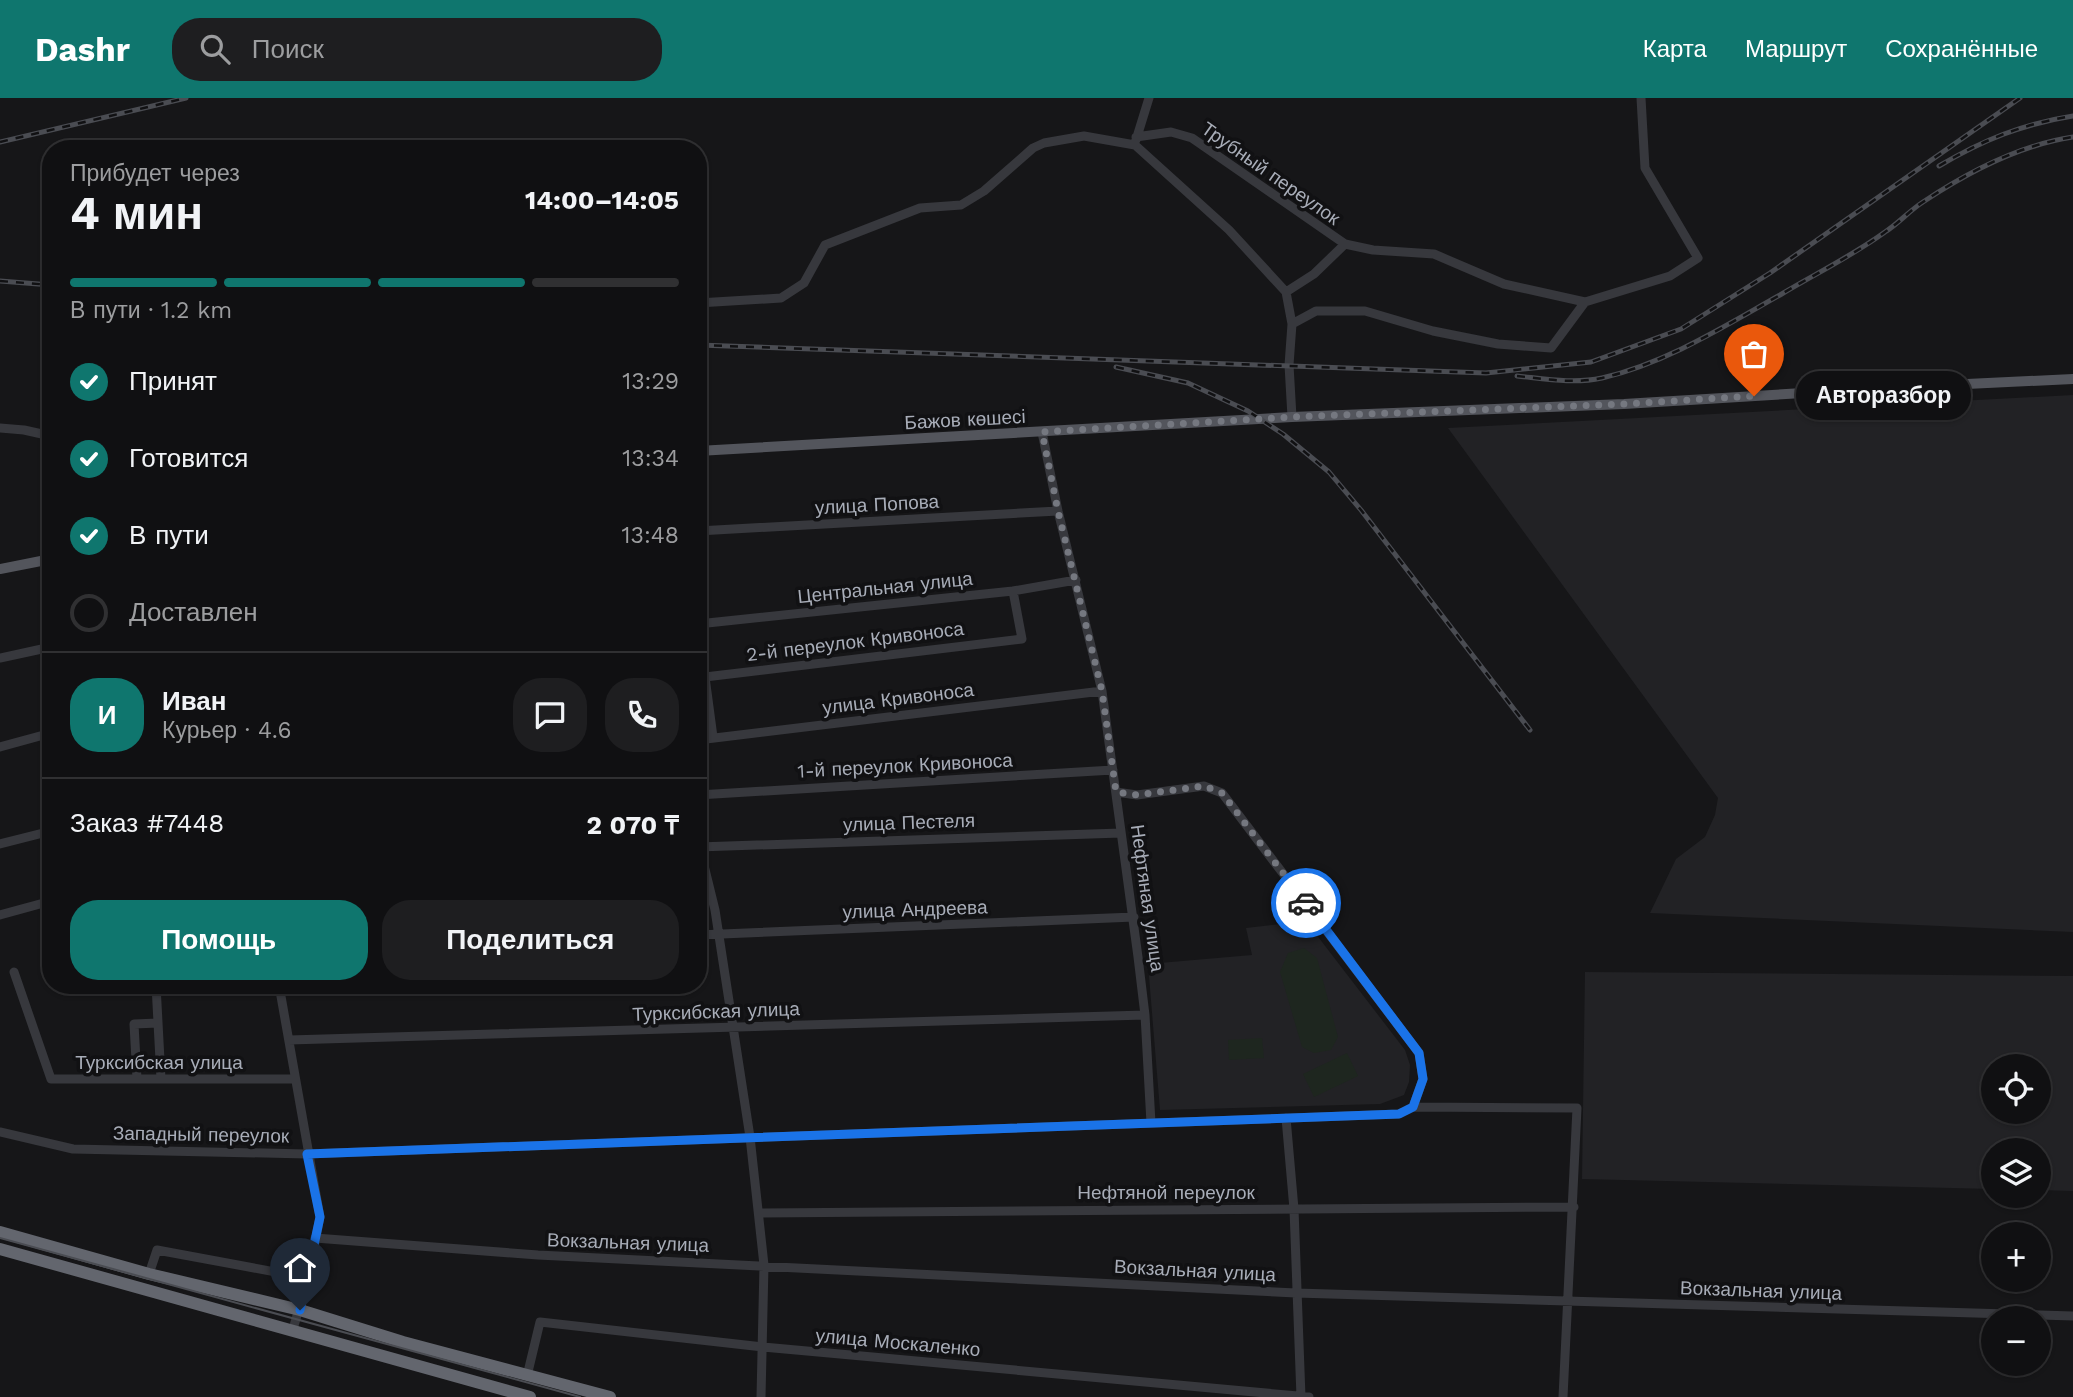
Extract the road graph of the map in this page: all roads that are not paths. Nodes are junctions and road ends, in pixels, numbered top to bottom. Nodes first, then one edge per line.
1 (1149, 98) edge
2 (1642, 98) edge
3 (1135, 141) junction
4 (1345, 244) junction
5 (1286, 292) junction
6 (707, 302) edge
7 (1585, 302) junction
8 (1292, 324) junction
9 (2073, 379) edge
10 (1292, 417) junction
11 (0, 428) edge
12 (1042, 432) junction
13 (42, 435) edge
14 (707, 450) edge
15 (1058, 511) junction
16 (707, 530) edge
17 (42, 561) edge
18 (0, 569) edge
19 (1076, 580) junction
20 (1013, 591) junction
21 (707, 623) edge
22 (42, 649) edge
23 (0, 658) edge
24 (707, 677) edge
25 (1102, 691) junction
26 (707, 692) edge
27 (42, 735) edge
28 (713, 737) junction
29 (707, 738) edge
30 (0, 747) edge
31 (1113, 770) junction
32 (1116, 792) junction
33 (707, 794) edge
34 (42, 833) edge
35 (1121, 833) junction
36 (0, 844) edge
37 (707, 845) edge
38 (707, 878) edge
39 (42, 903) edge
40 (0, 915) edge
41 (1134, 917) junction
42 (707, 935) edge
43 (718, 935) junction
44 (14, 972) dead end
45 (156, 994) edge
46 (281, 994) edge
47 (1145, 1015) junction
48 (158, 1023) junction
49 (734, 1028) junction
50 (289, 1040) junction
51 (137, 1079) junction
52 (161, 1079) junction
53 (295, 1079) junction
54 (1413, 1107) junction
55 (1286, 1118) junction
56 (1151, 1123) junction
57 (0, 1132) edge
58 (750, 1137) junction
59 (307, 1154) junction
60 (1574, 1207) junction
61 (1294, 1209) junction
62 (759, 1213) junction
63 (0, 1231) edge
64 (315, 1238) junction
65 (0, 1249) edge
66 (764, 1265) junction
67 (149, 1275) junction
68 (308, 1278) junction
69 (1296, 1293) junction
70 (1568, 1301) junction
71 (300, 1310) junction
72 (2073, 1316) edge
73 (293, 1329) junction
74 (763, 1347) junction
75 (527, 1376) junction
76 (530, 1397) edge
77 (610, 1397) edge
78 (761, 1397) edge
79 (1301, 1397) edge
80 (1309, 1397) edge
81 (1563, 1397) edge

1 - 3 street
2 - 7 street
3 - 4 street, Трубный переулок
3 - 5 street
3 - 6 street
4 - 5 street
4 - 7 street, Трубный переулок
5 - 8 street
7 - 8 street
8 - 10 street
9 - 10 main road, Бажов көшесі
10 - 12 main road, Бажов көшесі
11 - 13 street
12 - 14 main road, Бажов көшесі
12 - 15 street, Нефтяная улица
15 - 16 street, улица Попова
15 - 19 street, Нефтяная улица
17 - 18 main road
19 - 20 street, Центральная улица
19 - 25 street, Нефтяная улица
20 - 21 street, Центральная улица
20 - 24 street, 2-й переулок Кривоноса
22 - 23 street
25 - 28 street, улица Кривоноса
25 - 31 street, Нефтяная улица
26 - 28 street, 2-й переулок Кривоноса
27 - 30 street
28 - 29 street, улица Кривоноса
31 - 32 street, Нефтяная улица
31 - 33 street, 1-й переулок Кривоноса
32 - 35 street, Нефтяная улица
32 - 54 street
34 - 36 street
35 - 37 street, улица Пестеля
35 - 41 street, Нефтяная улица
38 - 43 street
39 - 40 street
41 - 43 street, улица Андреева
41 - 47 street, Нефтяная улица
42 - 43 street, улица Андреева
43 - 49 street
44 - 51 street, Турксибская улица
45 - 48 street
46 - 50 street
47 - 49 street, Турксибская улица
47 - 56 street, Нефтяная улица
48 - 51 street
48 - 52 street
49 - 50 street, Турксибская улица
49 - 58 street
50 - 53 street
51 - 52 street, Турксибская улица
52 - 53 street, Турксибская улица
53 - 59 street
54 - 55 street, Западный переулок
54 - 60 street, Западный переулок
55 - 56 street, Западный переулок
55 - 61 street
56 - 58 street, Западный переулок
57 - 59 street, Западный переулок
58 - 59 street, Западный переулок
58 - 62 street
59 - 64 street
60 - 61 street, Нефтяной переулок
60 - 70 street
61 - 62 street, Нефтяной переулок
61 - 69 street
62 - 66 street
63 - 67 highway
64 - 66 street, Вокзальная улица
64 - 68 street
65 - 73 highway
66 - 69 street, Вокзальная улица
66 - 74 street
67 - 68 street
67 - 71 highway
68 - 71 street
69 - 70 street, Вокзальная улица
69 - 79 street
70 - 72 street, Вокзальная улица
70 - 81 street
71 - 73 street
71 - 75 highway
73 - 76 highway
74 - 75 street, улица Москаленко
74 - 78 street
74 - 79 street, улица Москаленко
75 - 77 highway
79 - 80 street, улица Москаленко

